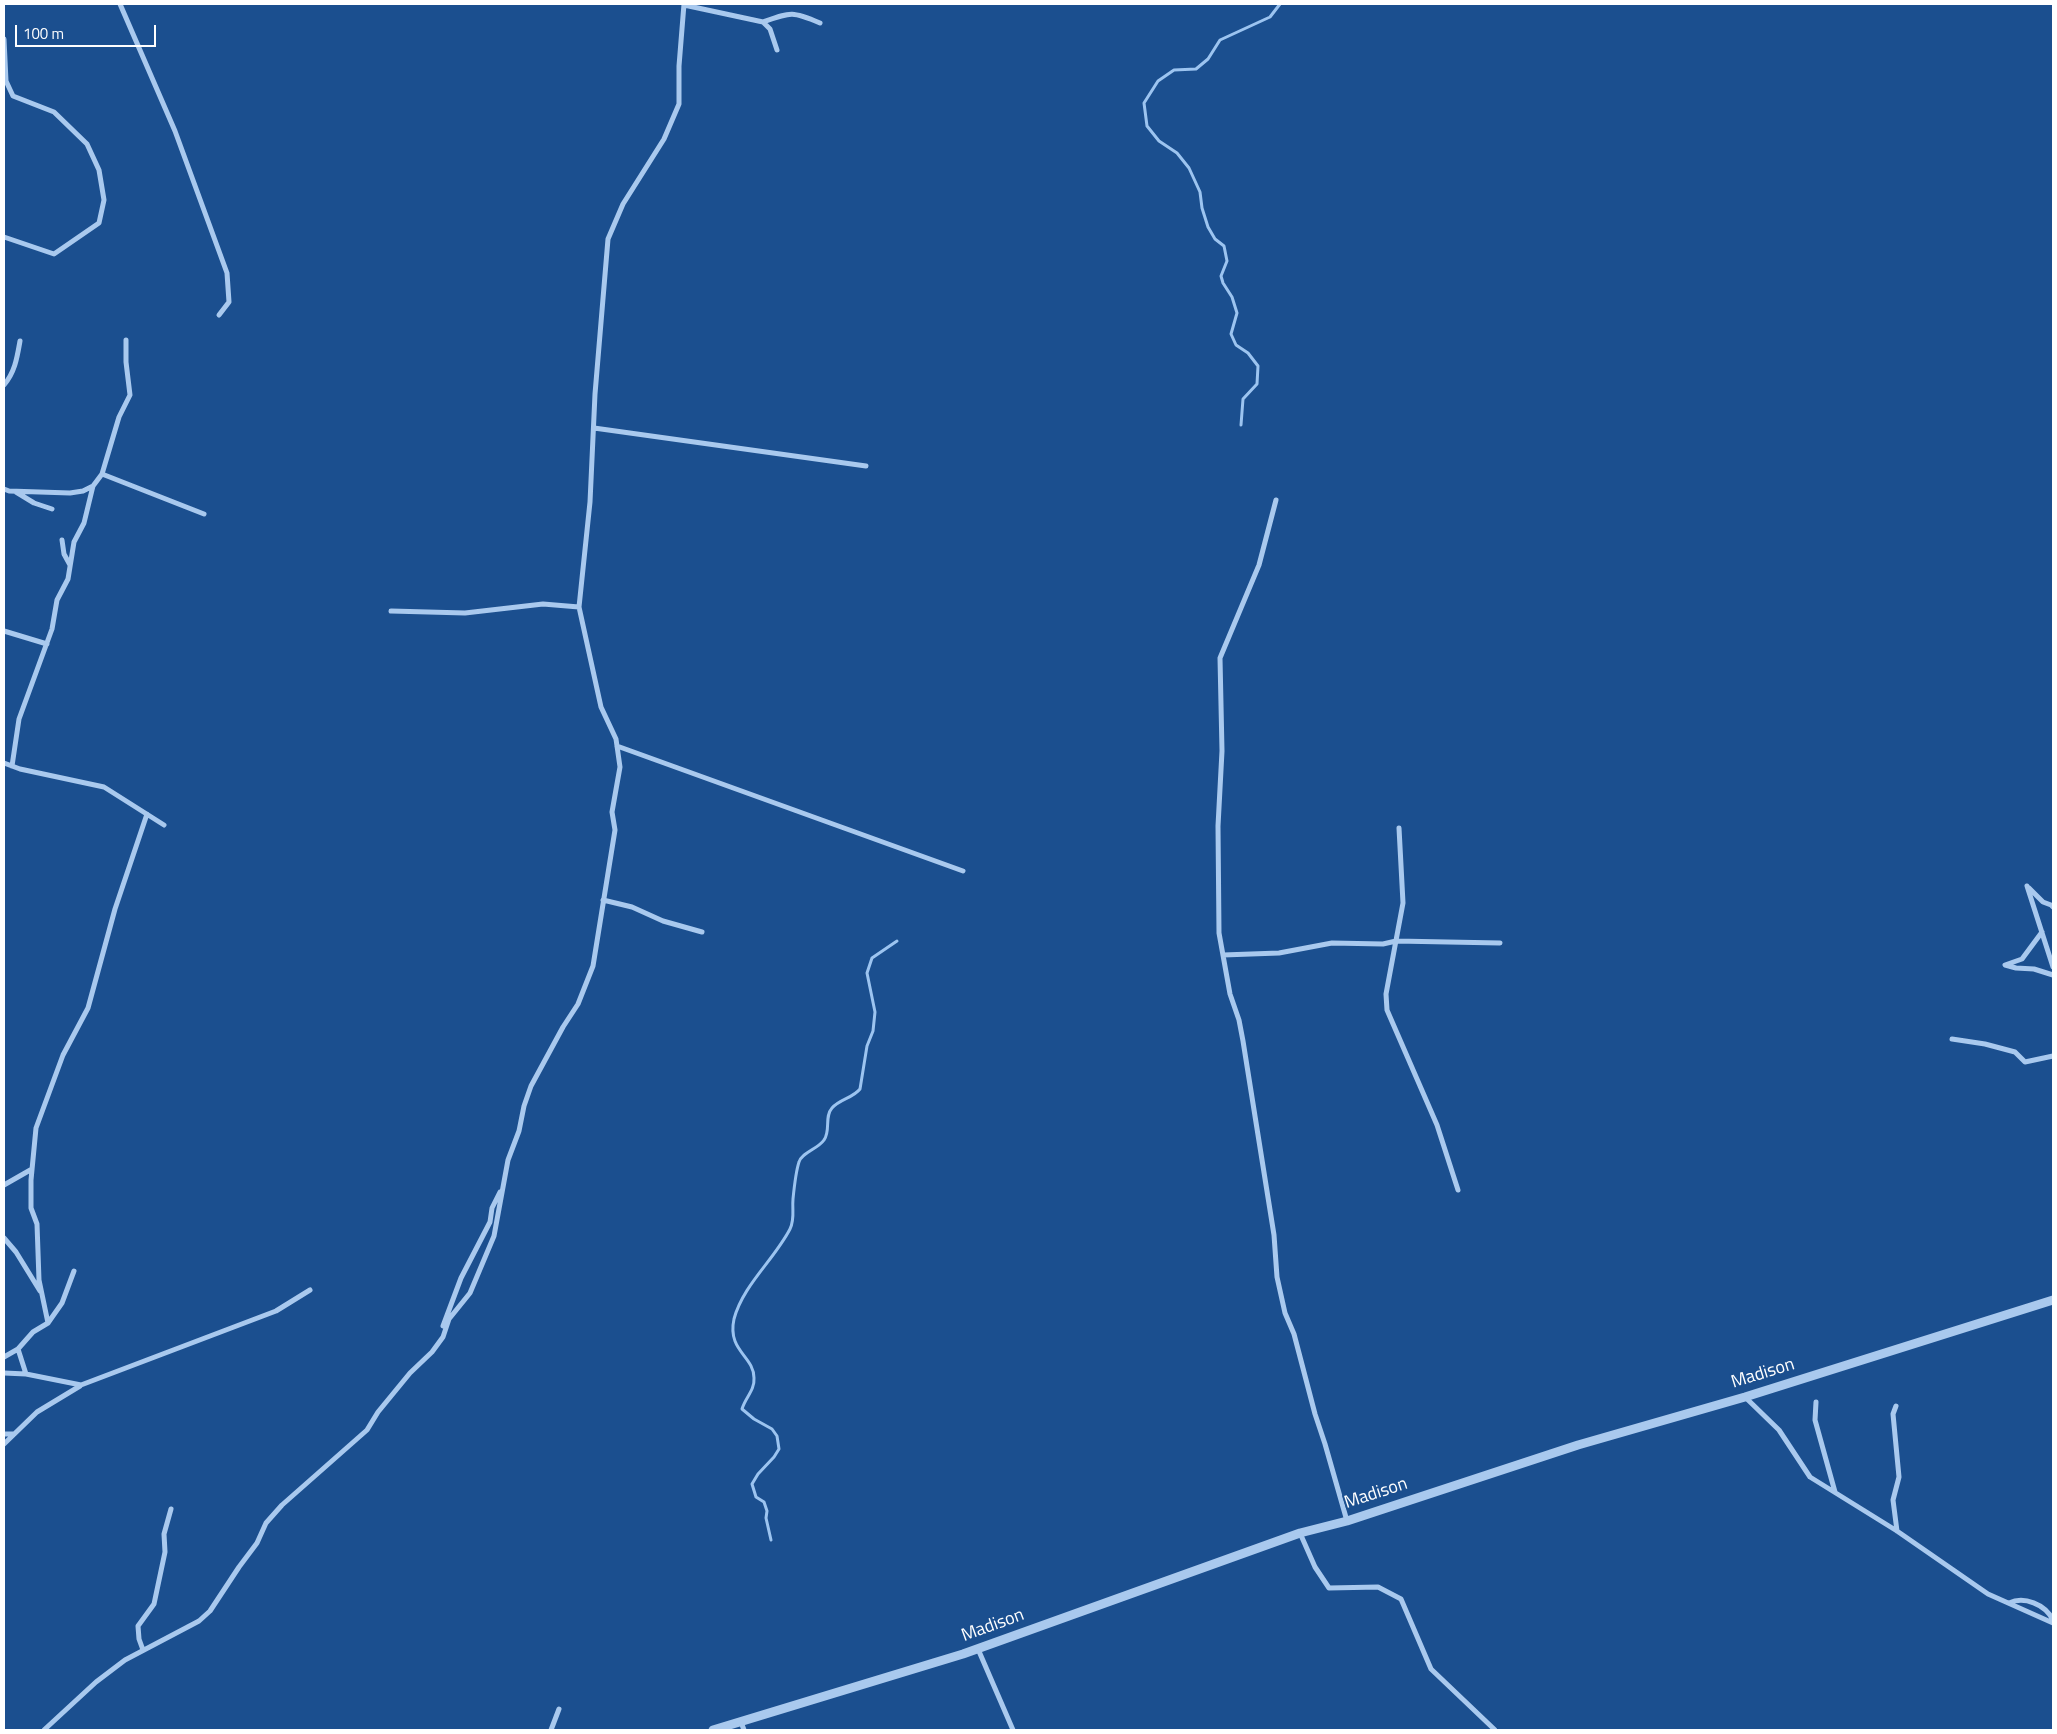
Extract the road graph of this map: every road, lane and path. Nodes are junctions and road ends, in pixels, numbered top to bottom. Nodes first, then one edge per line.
1 (120, 4) edge
2 (684, 4) edge
3 (763, 22) junction
4 (820, 23) dead end
5 (4, 39) edge
6 (777, 50) dead end
7 (4, 237) edge
8 (219, 315) dead end
9 (126, 340) dead end
10 (20, 341) dead end
11 (4, 386) edge
12 (594, 428) junction
13 (866, 466) dead end
14 (102, 474) junction
15 (93, 486) junction
16 (4, 488) edge
17 (16, 492) junction
18 (1276, 500) dead end
19 (52, 509) dead end
20 (204, 514) dead end
21 (62, 540) dead end
22 (70, 565) junction
23 (579, 607) junction
24 (391, 612) dead end
25 (4, 631) edge
26 (47, 644) junction
27 (617, 746) junction
28 (4, 763) edge
29 (12, 766) junction
30 (147, 814) junction
31 (164, 825) dead end
32 (1399, 828) dead end
33 (963, 871) dead end
34 (603, 900) junction
35 (2053, 907) edge
36 (702, 932) dead end
37 (2042, 932) junction
38 (1396, 941) junction
39 (1500, 944) dead end
40 (1223, 955) junction
41 (2053, 967) edge
42 (2053, 975) edge
43 (1952, 1039) dead end
44 (2053, 1056) edge
45 (32, 1169) junction
46 (4, 1185) edge
47 (503, 1185) junction
48 (1458, 1190) dead end
49 (4, 1238) edge
50 (74, 1271) dead end
51 (310, 1290) dead end
52 (42, 1296) junction
53 (2053, 1300) edge
54 (48, 1323) junction
55 (438, 1343) junction
56 (18, 1349) junction
57 (4, 1357) edge
58 (4, 1374) edge
59 (26, 1374) junction
60 (81, 1385) junction
61 (1745, 1397) junction
62 (1816, 1402) dead end
63 (1896, 1406) dead end
64 (4, 1434) edge
65 (14, 1434) junction
66 (4, 1444) edge
67 (1835, 1492) junction
68 (170, 1509) dead end
69 (1347, 1520) junction
70 (1897, 1531) junction
71 (1300, 1533) junction
72 (2009, 1603) junction
73 (2053, 1621) edge
74 (978, 1649) junction
75 (143, 1650) junction
76 (559, 1709) dead end
77 (742, 1726) edge
78 (44, 1730) edge
79 (551, 1730) edge
80 (713, 1730) edge
81 (1013, 1730) edge
82 (1495, 1730) edge

1 - 8 street
2 - 3 street
2 - 12 street
3 - 4 street
3 - 6 street
5 - 7 street
9 - 14 street
10 - 11 street
12 - 13 street
12 - 23 street
14 - 15 street
14 - 20 street
15 - 17 street
15 - 22 street
16 - 17 street
17 - 19 street
18 - 40 street
21 - 22 street
22 - 26 street
23 - 24 street
23 - 27 street
25 - 26 street
26 - 29 street
27 - 33 street
27 - 34 street
28 - 29 street
29 - 30 street
30 - 31 street
30 - 45 street
32 - 38 street
34 - 36 street
34 - 47 street
35 - 37 street
37 - 41 street
37 - 42 street
38 - 39 street
38 - 40 street
38 - 48 street
40 - 69 street
43 - 44 street
45 - 46 street
45 - 52 street
47 - 55 street
47 - 55 street
49 - 52 street
50 - 54 street
51 - 60 street
52 - 54 street
53 - 61 street, Madison
54 - 56 street
55 - 75 street
56 - 57 street
56 - 59 street
58 - 59 street
59 - 60 street
60 - 65 street
61 - 67 street
61 - 69 street, Madison
62 - 67 street
63 - 70 street
64 - 65 street
65 - 66 street
67 - 70 street
68 - 75 street
69 - 71 street, Madison
70 - 72 street
71 - 74 street, Madison
71 - 82 street
72 - 73 street
72 - 73 street
74 - 77 street, Madison
74 - 81 street
75 - 78 street
76 - 79 street
77 - 80 street, Madison

